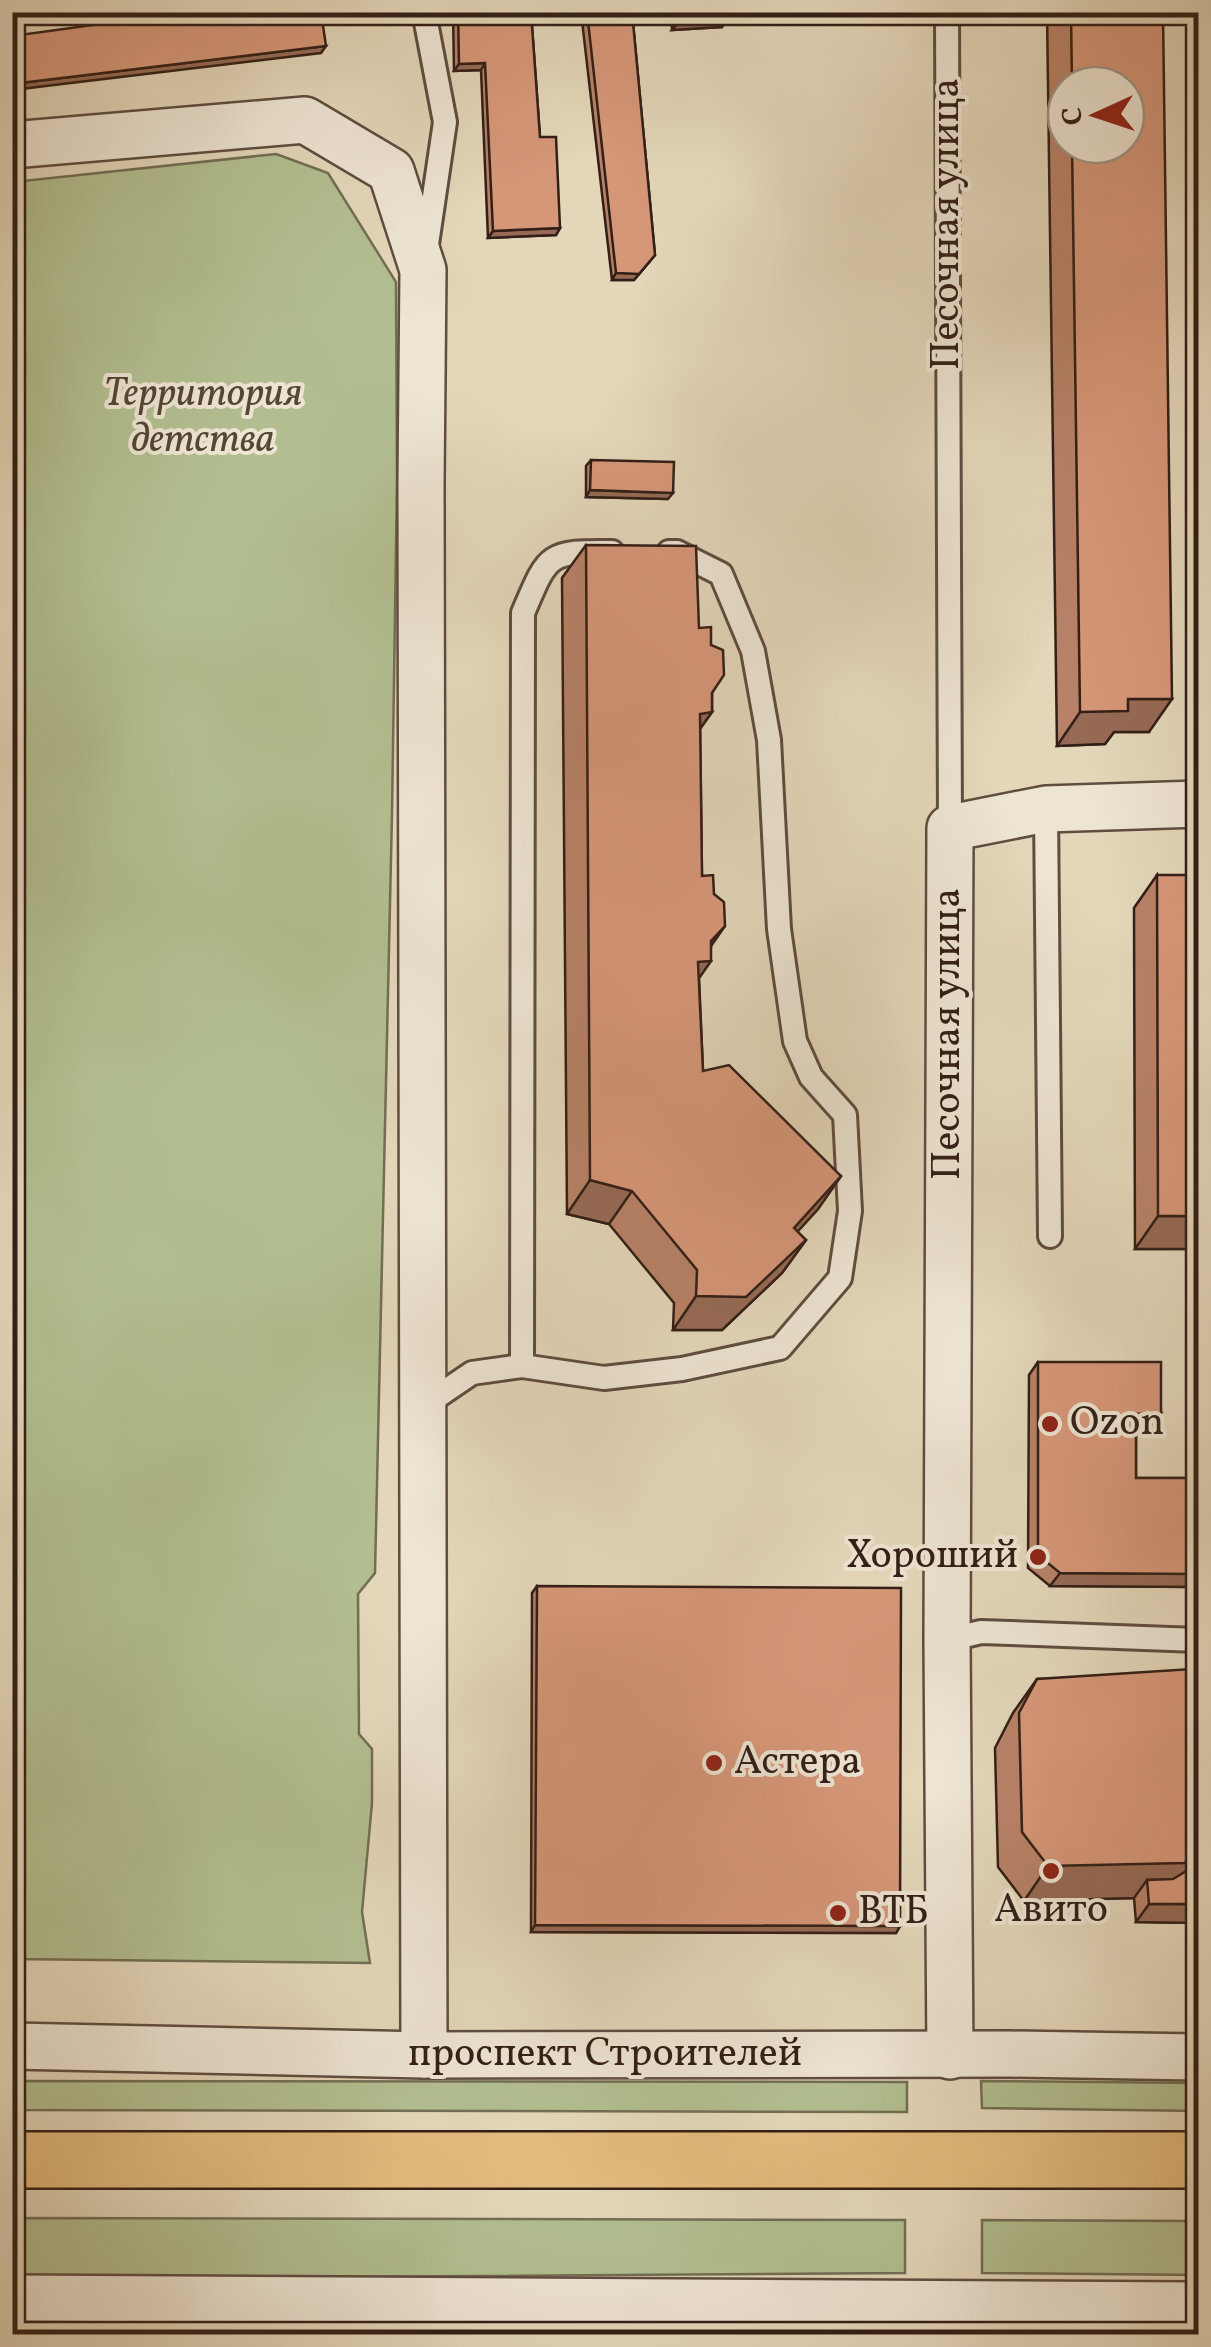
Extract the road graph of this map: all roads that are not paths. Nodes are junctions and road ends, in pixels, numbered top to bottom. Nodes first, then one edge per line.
1 (424, 12) edge
2 (947, 12) edge
3 (12, 145) edge
4 (423, 270) junction
5 (1198, 804) edge
6 (1046, 808) junction
7 (950, 828) junction
8 (1050, 1236) dead end
9 (522, 1366) junction
10 (422, 1407) junction
11 (946, 1640) junction
12 (1198, 1640) edge
13 (12, 2046) edge
14 (424, 2055) junction
15 (950, 2056) junction
16 (1198, 2057) edge
17 (12, 2160) edge
18 (1198, 2160) edge
19 (12, 2298) edge
20 (1198, 2305) edge
21 (947, 2319) edge

1 - 4 lane
2 - 7 lane, Песочная улица
3 - 4 street
4 - 10 street
5 - 6 street
6 - 7 street
6 - 8 lane
7 - 11 street, Песочная улица
9 - 9 lane
9 - 10 lane
10 - 14 street
11 - 12 lane
11 - 15 street, Песочная улица
13 - 14 street, проспект Строителей
14 - 15 street, проспект Строителей
15 - 16 street, проспект Строителей
17 - 18 main road
19 - 21 street
20 - 21 street

